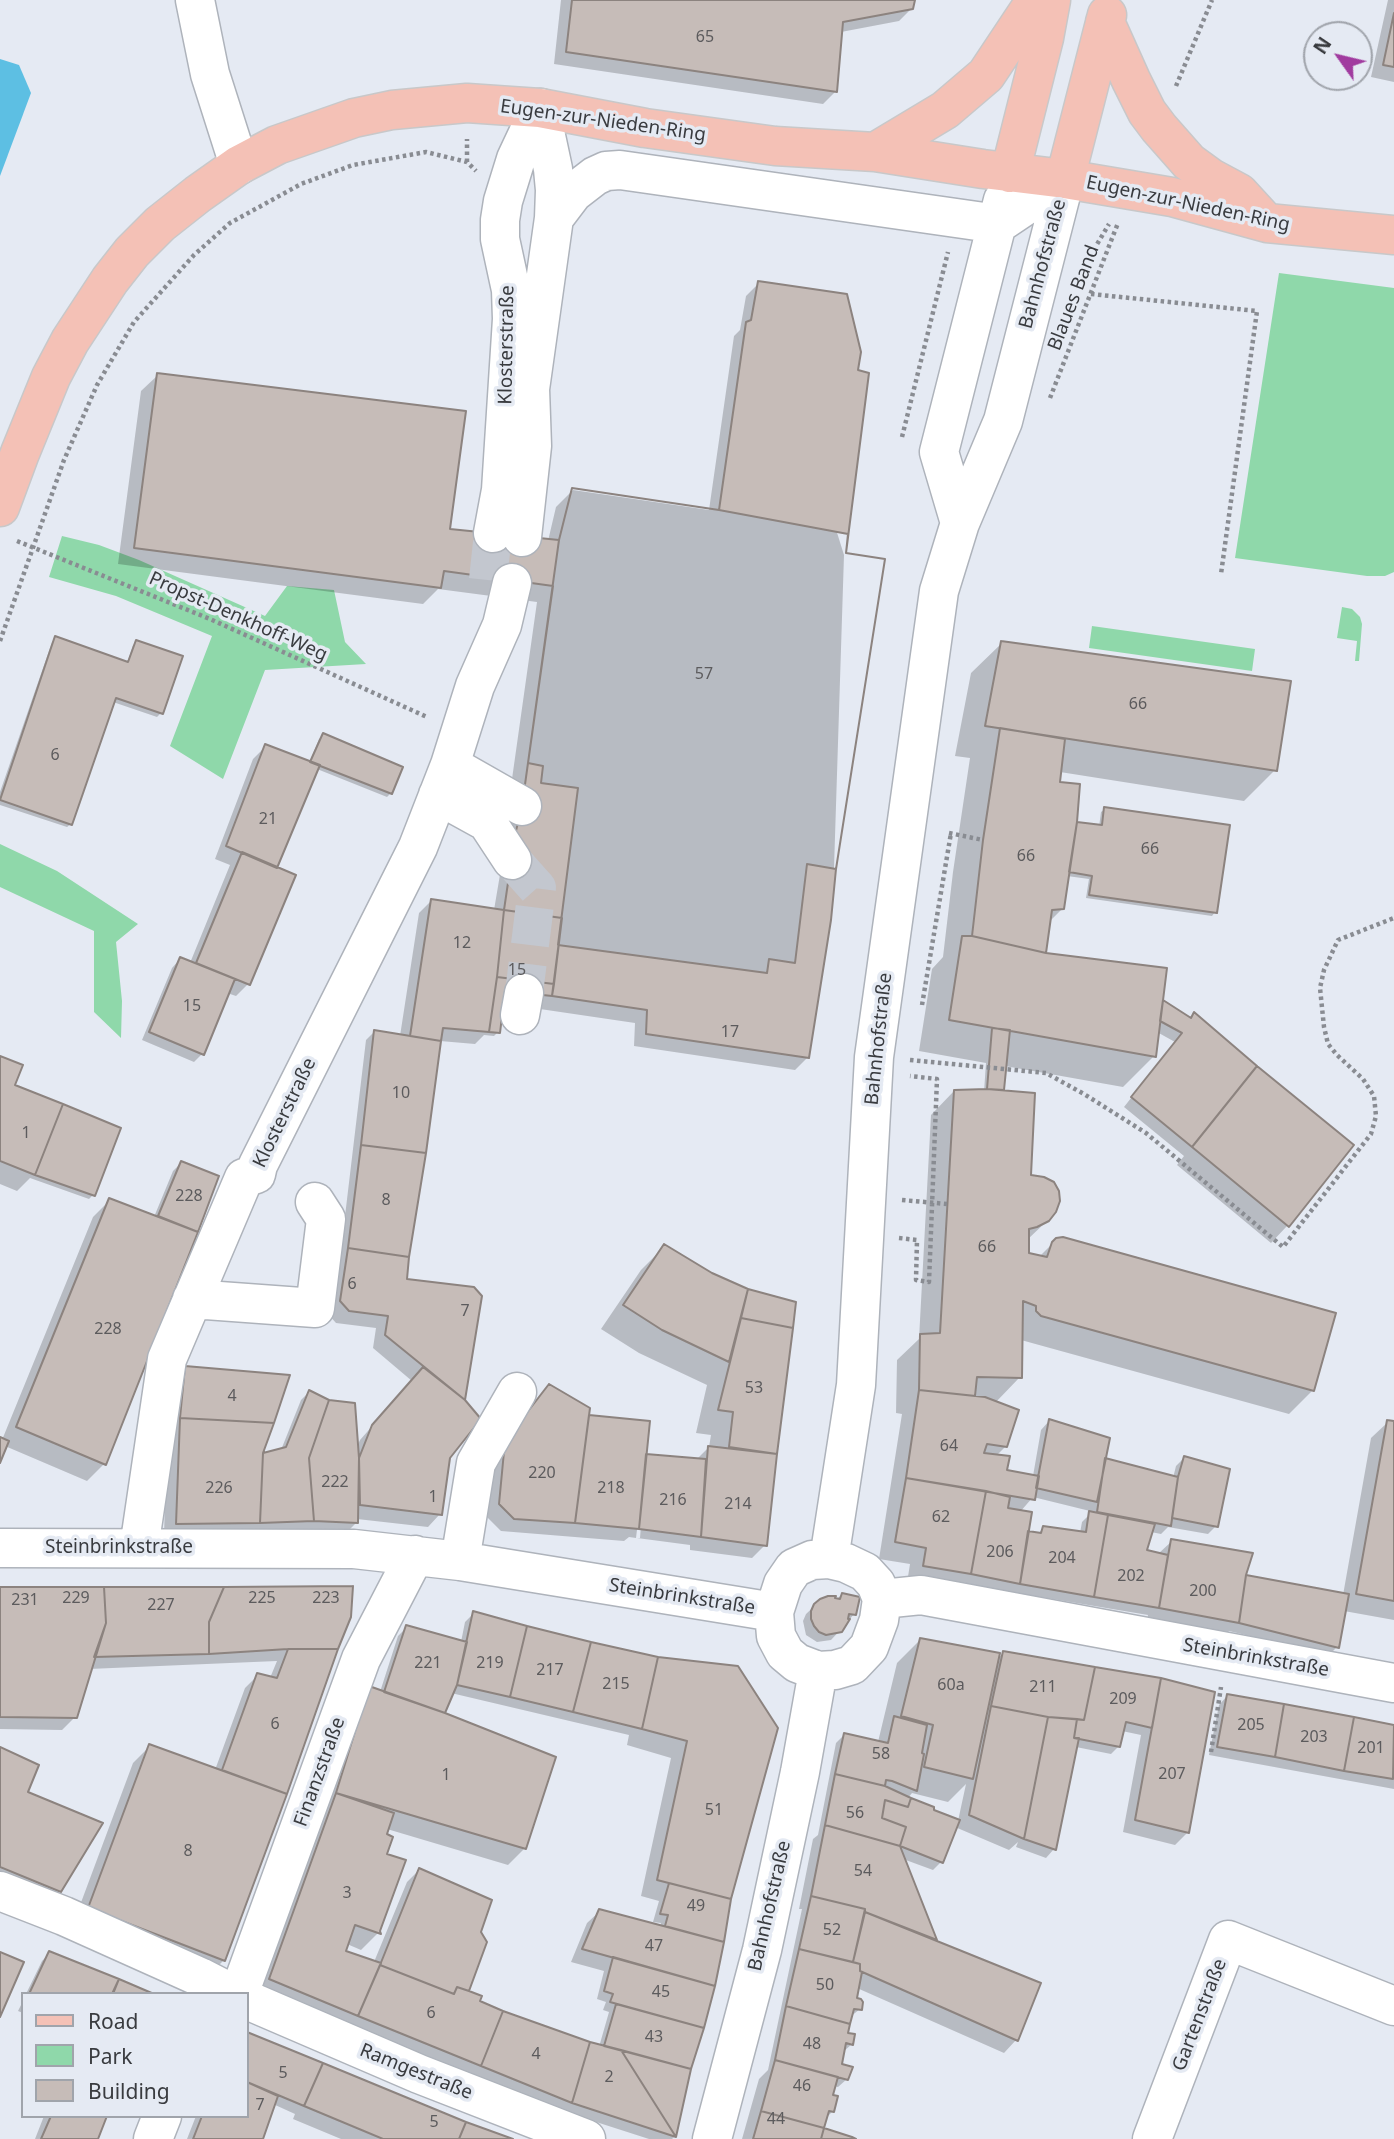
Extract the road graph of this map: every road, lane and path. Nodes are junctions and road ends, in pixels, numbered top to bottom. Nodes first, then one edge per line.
1 (195, 0) edge
2 (1036, 0) edge
3 (1051, 0) edge
4 (1212, 0) edge
5 (1108, 11) edge
6 (540, 108) junction
7 (1159, 128) junction
8 (875, 152) junction
9 (239, 165) junction
10 (1010, 173) junction
11 (1065, 179) junction
12 (1130, 191) junction
13 (564, 206) junction
14 (1267, 223) junction
15 (998, 224) junction
16 (1394, 235) edge
17 (1091, 293) junction
18 (1045, 409) dead end
19 (6, 522) edge
20 (960, 523) junction
21 (1221, 573) dead end
22 (500, 582) tunnel mouth
23 (450, 764) junction
24 (522, 806) dead end
25 (939, 832) dead end
26 (951, 834) junction
27 (983, 840) dead end
28 (512, 860) tunnel mouth
29 (1394, 918) edge
30 (921, 1007) dead end
31 (914, 1047) dead end
32 (953, 1065) dead end
33 (907, 1200) dead end
34 (315, 1202) dead end
35 (931, 1203) junction
36 (947, 1204) dead end
37 (917, 1240) dead end
38 (192, 1299) junction
39 (517, 1392) dead end
40 (0, 1548) edge
41 (139, 1548) junction
42 (415, 1555) junction
43 (829, 1559) junction
44 (460, 1561) junction
45 (882, 1599) junction
46 (774, 1612) junction
47 (1225, 1653) junction
48 (818, 1671) junction
49 (1394, 1683) edge
50 (1211, 1752) dead end
51 (0, 1891) edge
52 (227, 1992) edge
53 (232, 1992) edge
54 (248, 2001) edge
55 (1394, 2007) edge
56 (161, 2118) edge
57 (583, 2138) edge
58 (153, 2139) edge
59 (712, 2139) edge
60 (1152, 2139) edge

1 - 9 street
2 - 8 main road
3 - 10 main road
4 - 7 path
5 - 7 main road
5 - 11 main road, Bahnhofstraße
6 - 8 main road, Eugen-zur-Nieden-Ring
6 - 9 main road, Eugen-zur-Nieden-Ring
6 - 13 street, Klosterstraße
6 - 13 street, Klosterstraße
7 - 14 main road
8 - 10 main road, Eugen-zur-Nieden-Ring
9 - 19 main road, Eugen-zur-Nieden-Ring
10 - 11 main road, Eugen-zur-Nieden-Ring
10 - 15 street
11 - 12 main road, Eugen-zur-Nieden-Ring
11 - 15 street, Eugen-zur-Nieden-Ring
11 - 20 street, Bahnhofstraße
12 - 14 main road, Eugen-zur-Nieden-Ring
12 - 17 path, Blaues Band
13 - 15 street
14 - 16 main road, Eugen-zur-Nieden-Ring
15 - 20 street
17 - 18 path, Blaues Band
17 - 21 path
19 - 23 path, Propst-Denkhoff-Weg
20 - 43 street, Bahnhofstraße
22 - 23 street, Klosterstraße
23 - 24 street
23 - 28 street
23 - 38 street, Klosterstraße
25 - 26 path
26 - 27 path
26 - 30 path
29 - 32 path
31 - 35 path
33 - 35 path
34 - 38 street
35 - 36 path
35 - 37 path
38 - 41 street, Klosterstraße
39 - 44 street
40 - 41 street, Steinbrinkstraße
41 - 42 street, Steinbrinkstraße
42 - 44 street, Steinbrinkstraße
42 - 53 street, Finanzstraße
43 - 45 street
43 - 46 street, Steinbrinkstraße
44 - 46 street, Steinbrinkstraße
45 - 47 street, Steinbrinkstraße
45 - 48 street
46 - 48 street
47 - 49 street, Steinbrinkstraße
47 - 50 path
48 - 59 street, Bahnhofstraße
51 - 52 street, Ramgestraße
54 - 57 street, Ramgestraße
55 - 60 street, Gartenstraße
56 - 58 street

